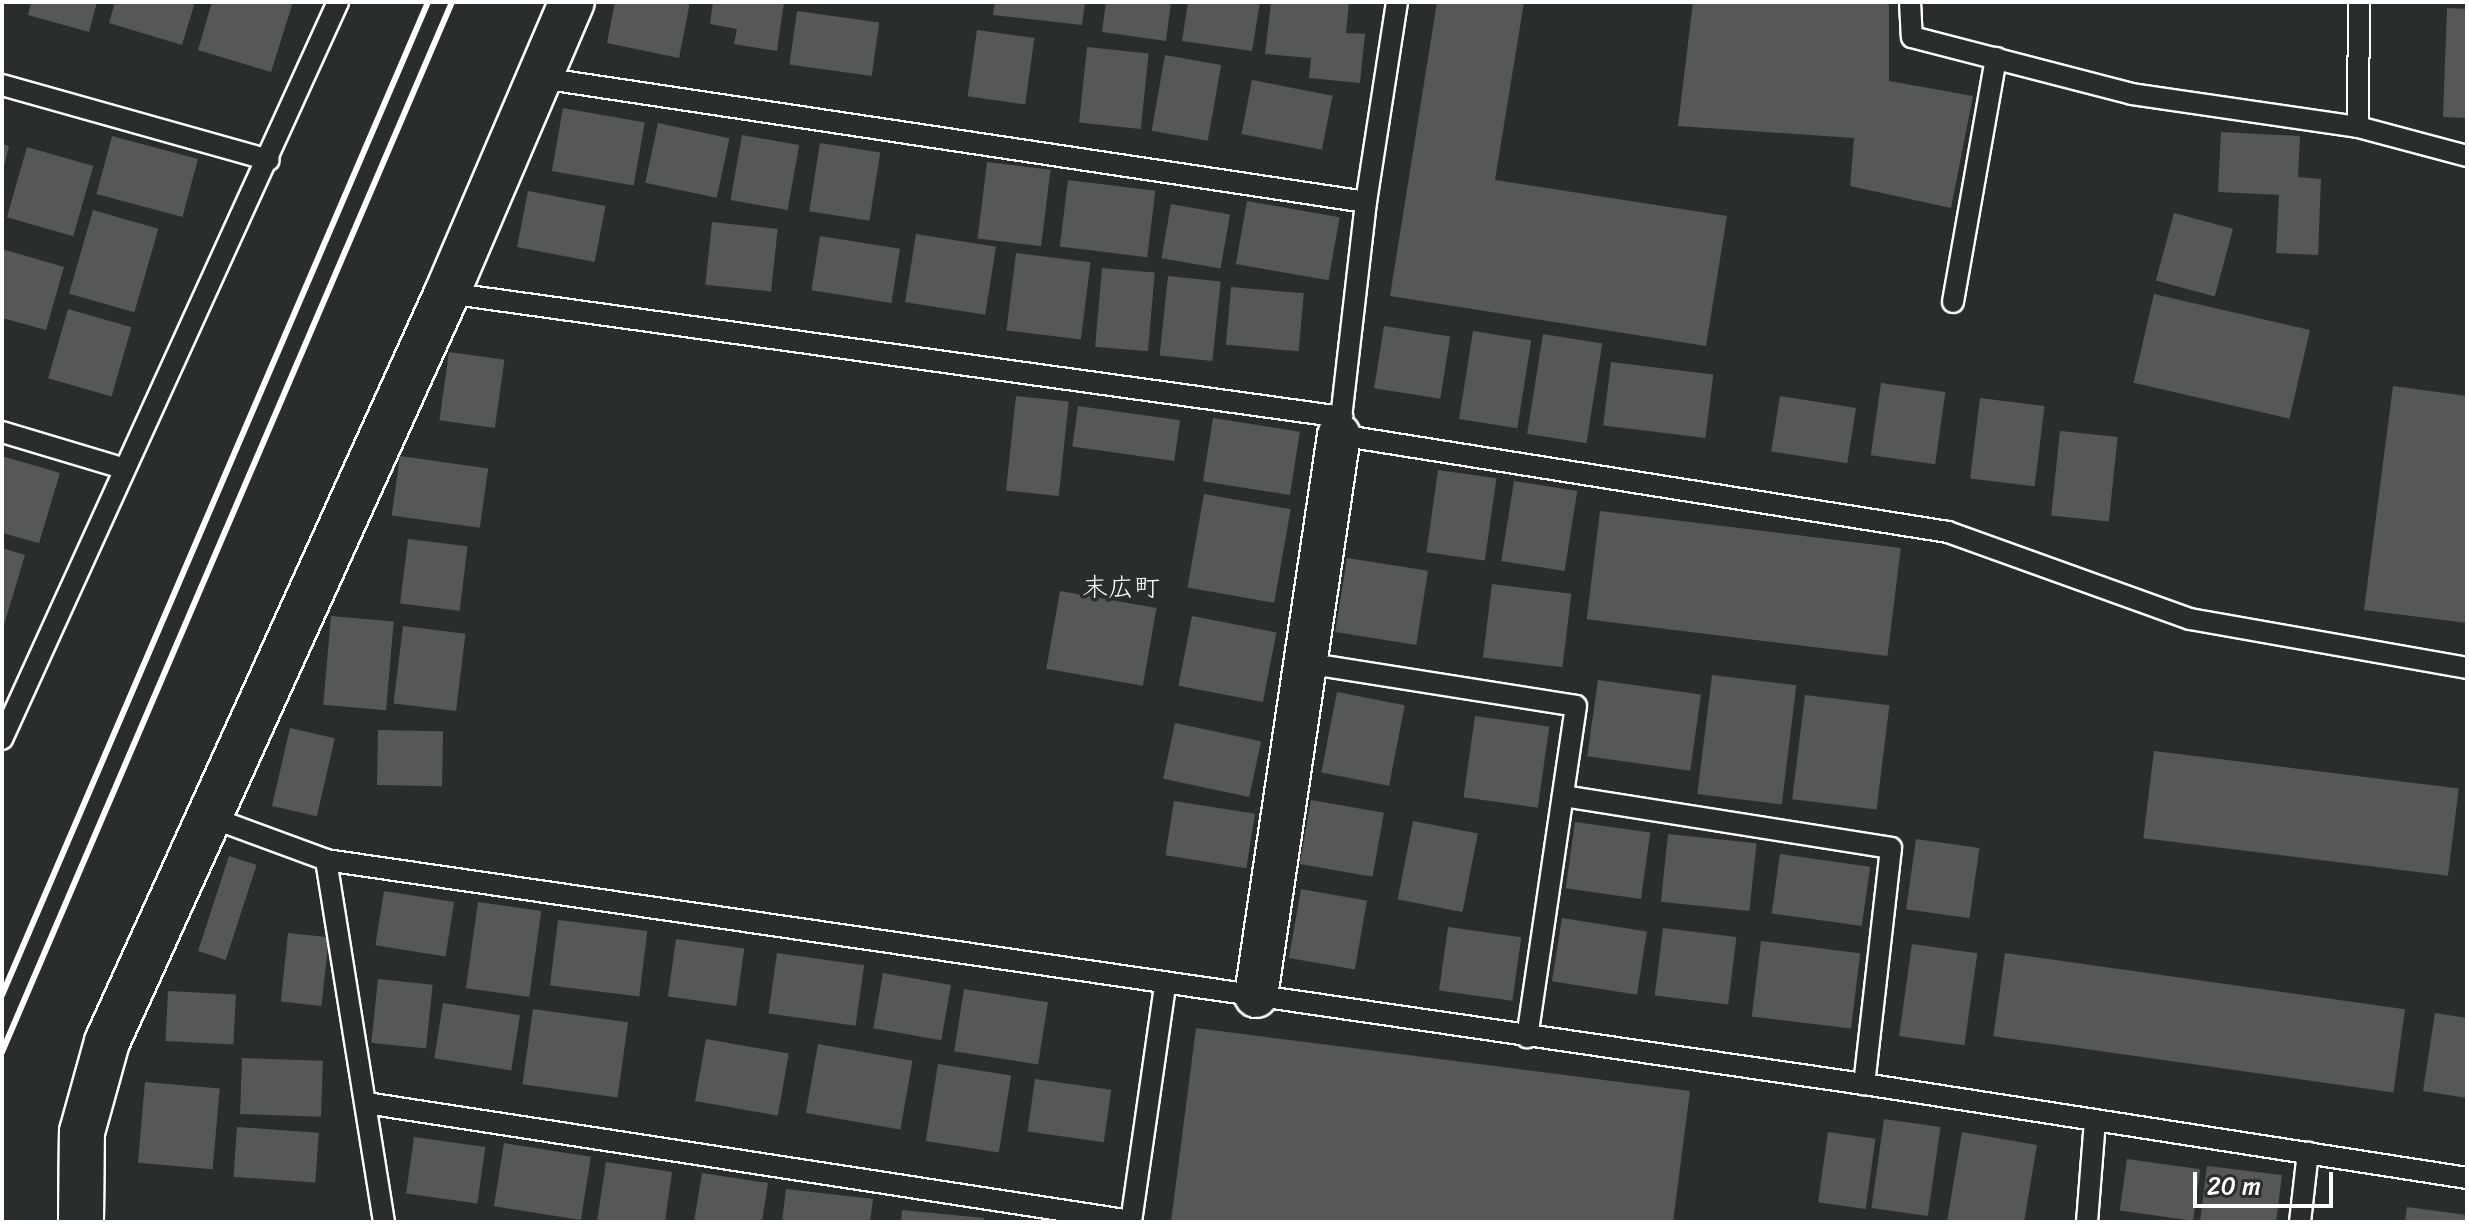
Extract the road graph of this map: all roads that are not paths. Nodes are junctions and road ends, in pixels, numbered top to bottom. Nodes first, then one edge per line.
1 (338, 2) edge
2 (572, 2) edge
3 (1397, 2) edge
4 (1910, 2) edge
5 (2359, 2) edge
6 (1996, 58) junction
7 (541, 78) junction
8 (2, 85) edge
9 (2358, 127) junction
10 (2467, 156) edge
11 (269, 160) junction
12 (1366, 202) junction
13 (447, 293) junction
14 (1953, 302) dead end
15 (1340, 426) junction
16 (2, 432) edge
17 (125, 469) junction
18 (1305, 663) junction
19 (2467, 668) edge
20 (2, 739) edge
21 (1563, 796) junction
22 (210, 817) junction
23 (326, 860) junction
24 (1165, 985) junction
25 (1256, 996) junction
26 (1527, 1037) junction
27 (1864, 1084) junction
28 (366, 1103) junction
29 (2095, 1121) junction
30 (2308, 1152) junction
31 (2467, 1178) edge
32 (81, 1222) edge
33 (381, 1222) edge
34 (1131, 1222) edge
35 (2087, 1222) edge
36 (2300, 1222) edge

1 - 11 lane
2 - 7 street
3 - 12 lane
4 - 6 lane
5 - 9 lane
6 - 9 lane
6 - 14 lane
7 - 12 lane
7 - 13 street
8 - 11 lane
9 - 10 lane
11 - 17 lane
12 - 15 lane
13 - 15 lane
13 - 22 street
15 - 18 street
15 - 19 lane
16 - 17 lane
17 - 20 lane
18 - 21 lane
18 - 25 street
21 - 26 lane
21 - 27 lane
22 - 23 lane
22 - 32 street
23 - 24 lane
23 - 28 lane
24 - 25 lane
24 - 34 lane
25 - 26 lane
26 - 27 lane
27 - 29 lane
28 - 33 lane
28 - 34 lane
29 - 30 lane
29 - 35 lane
30 - 31 lane
30 - 36 lane

